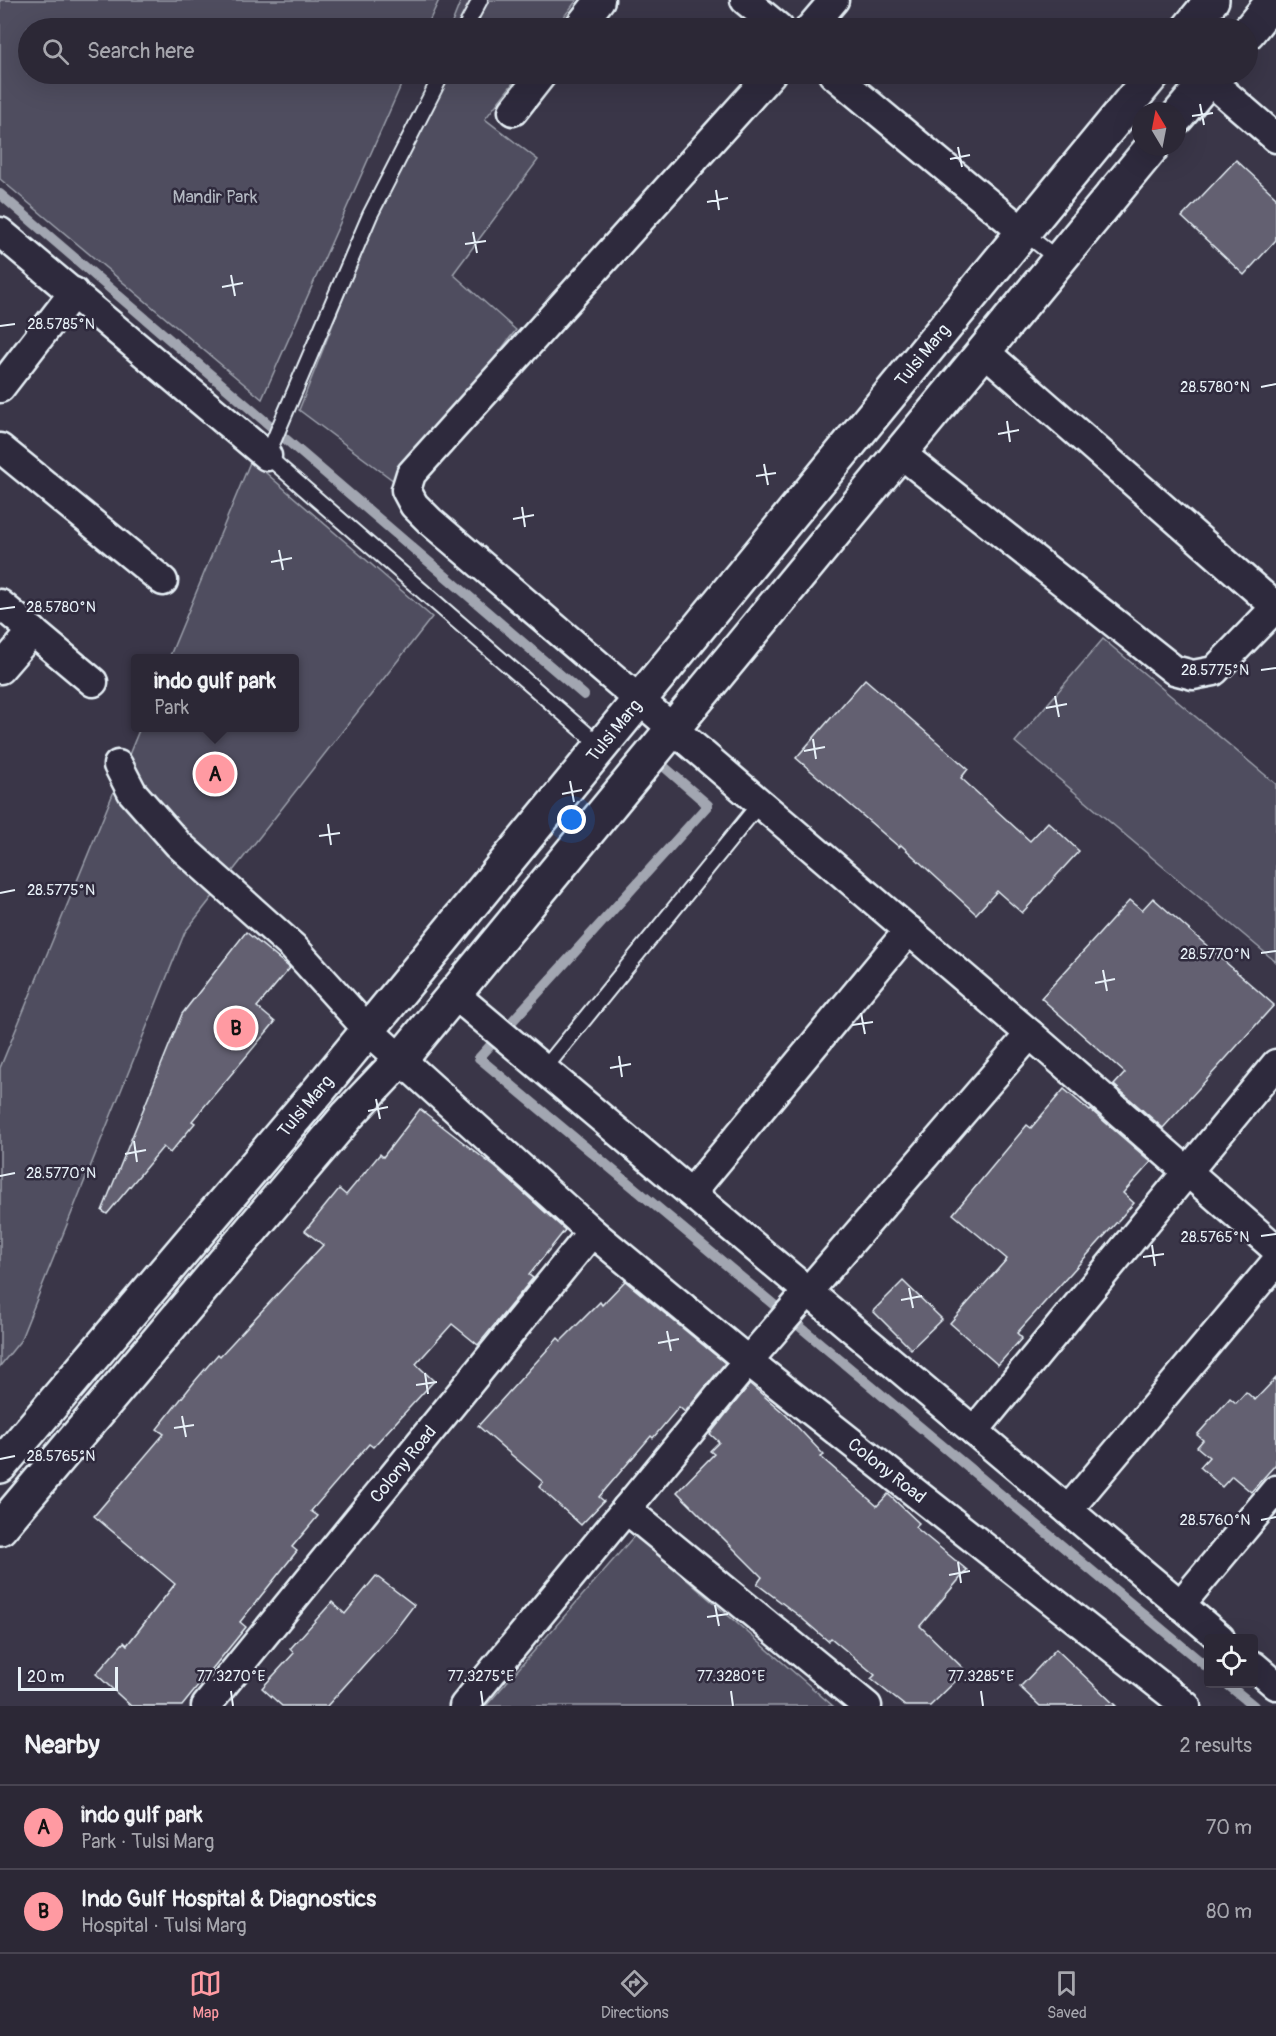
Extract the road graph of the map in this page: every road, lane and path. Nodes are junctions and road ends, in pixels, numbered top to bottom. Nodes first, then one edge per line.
1 (480, 0) edge
2 (600, 0) edge
3 (745, 0) edge
4 (834, 0) edge
5 (1212, 0) edge
6 (1274, 0) edge
7 (470, 18) edge
8 (586, 18) edge
9 (767, 18) edge
10 (819, 18) edge
11 (1198, 18) edge
12 (1258, 20) edge
13 (437, 84) edge
14 (534, 84) edge
15 (762, 84) edge
16 (845, 84) edge
17 (1145, 84) edge
18 (1204, 84) edge
19 (1219, 84) edge
20 (1186, 106) edge
21 (513, 111) dead end
22 (1276, 138) edge
23 (1145, 156) edge
24 (0, 232) edge
25 (1023, 232) junction
26 (1059, 260) junction
27 (74, 292) junction
28 (984, 351) junction
29 (0, 388) edge
30 (0, 448) edge
31 (900, 453) junction
32 (268, 455) junction
33 (163, 581) dead end
34 (0, 604) edge
35 (1276, 606) edge
36 (33, 631) junction
37 (0, 669) edge
38 (93, 682) dead end
39 (639, 700) junction
40 (673, 729) junction
41 (602, 747) junction
42 (118, 765) dead end
43 (760, 803) junction
44 (909, 930) junction
45 (454, 994) junction
46 (368, 1030) junction
47 (1030, 1034) junction
48 (400, 1060) junction
49 (1276, 1064) edge
50 (544, 1069) junction
51 (1188, 1171) junction
52 (691, 1193) junction
53 (592, 1232) junction
54 (1276, 1249) edge
55 (1276, 1262) edge
56 (805, 1296) junction
57 (752, 1357) junction
58 (974, 1431) junction
59 (3, 1457) edge
60 (1276, 1490) edge
61 (626, 1509) junction
62 (1068, 1510) junction
63 (0, 1528) edge
64 (1180, 1605) junction
65 (1215, 1634) edge
66 (1258, 1669) edge
67 (1276, 1685) edge
68 (215, 1703) edge
69 (464, 1706) edge
70 (867, 1706) edge
71 (1186, 1706) edge

1 - 7 lane
2 - 8 street
3 - 9 street
4 - 10 street
5 - 11 street
6 - 12 street
13 - 32 lane
14 - 21 street
15 - 39 street
16 - 25 street
17 - 25 street, Tulsi Marg
18 - 20 street
19 - 22 street
23 - 26 street
24 - 27 street
25 - 26 lane
25 - 39 street, Tulsi Marg
26 - 28 street
27 - 29 street
27 - 32 street
28 - 31 street
28 - 35 street
30 - 33 street
31 - 35 street
31 - 40 street
32 - 41 lane
34 - 36 street
36 - 37 street
36 - 38 street
39 - 40 street
39 - 41 street, Tulsi Marg
40 - 43 street
40 - 45 street
41 - 46 street, Tulsi Marg
42 - 46 street, Colony Road
43 - 44 street
43 - 50 lane
44 - 47 street
44 - 52 street
45 - 48 street
45 - 50 street
46 - 48 street, Colony Road
46 - 59 street, Tulsi Marg
47 - 51 street
47 - 56 street
48 - 53 street, Colony Road
48 - 63 street
49 - 51 street
50 - 52 street
51 - 54 street
51 - 58 street
52 - 56 street
53 - 57 street, Colony Road
53 - 68 street, Colony Road
55 - 62 street
56 - 57 street
56 - 58 street
57 - 61 street
57 - 71 street, Colony Road
58 - 62 street
60 - 64 street
61 - 69 street
61 - 70 street
62 - 64 street
64 - 65 street
66 - 67 street

